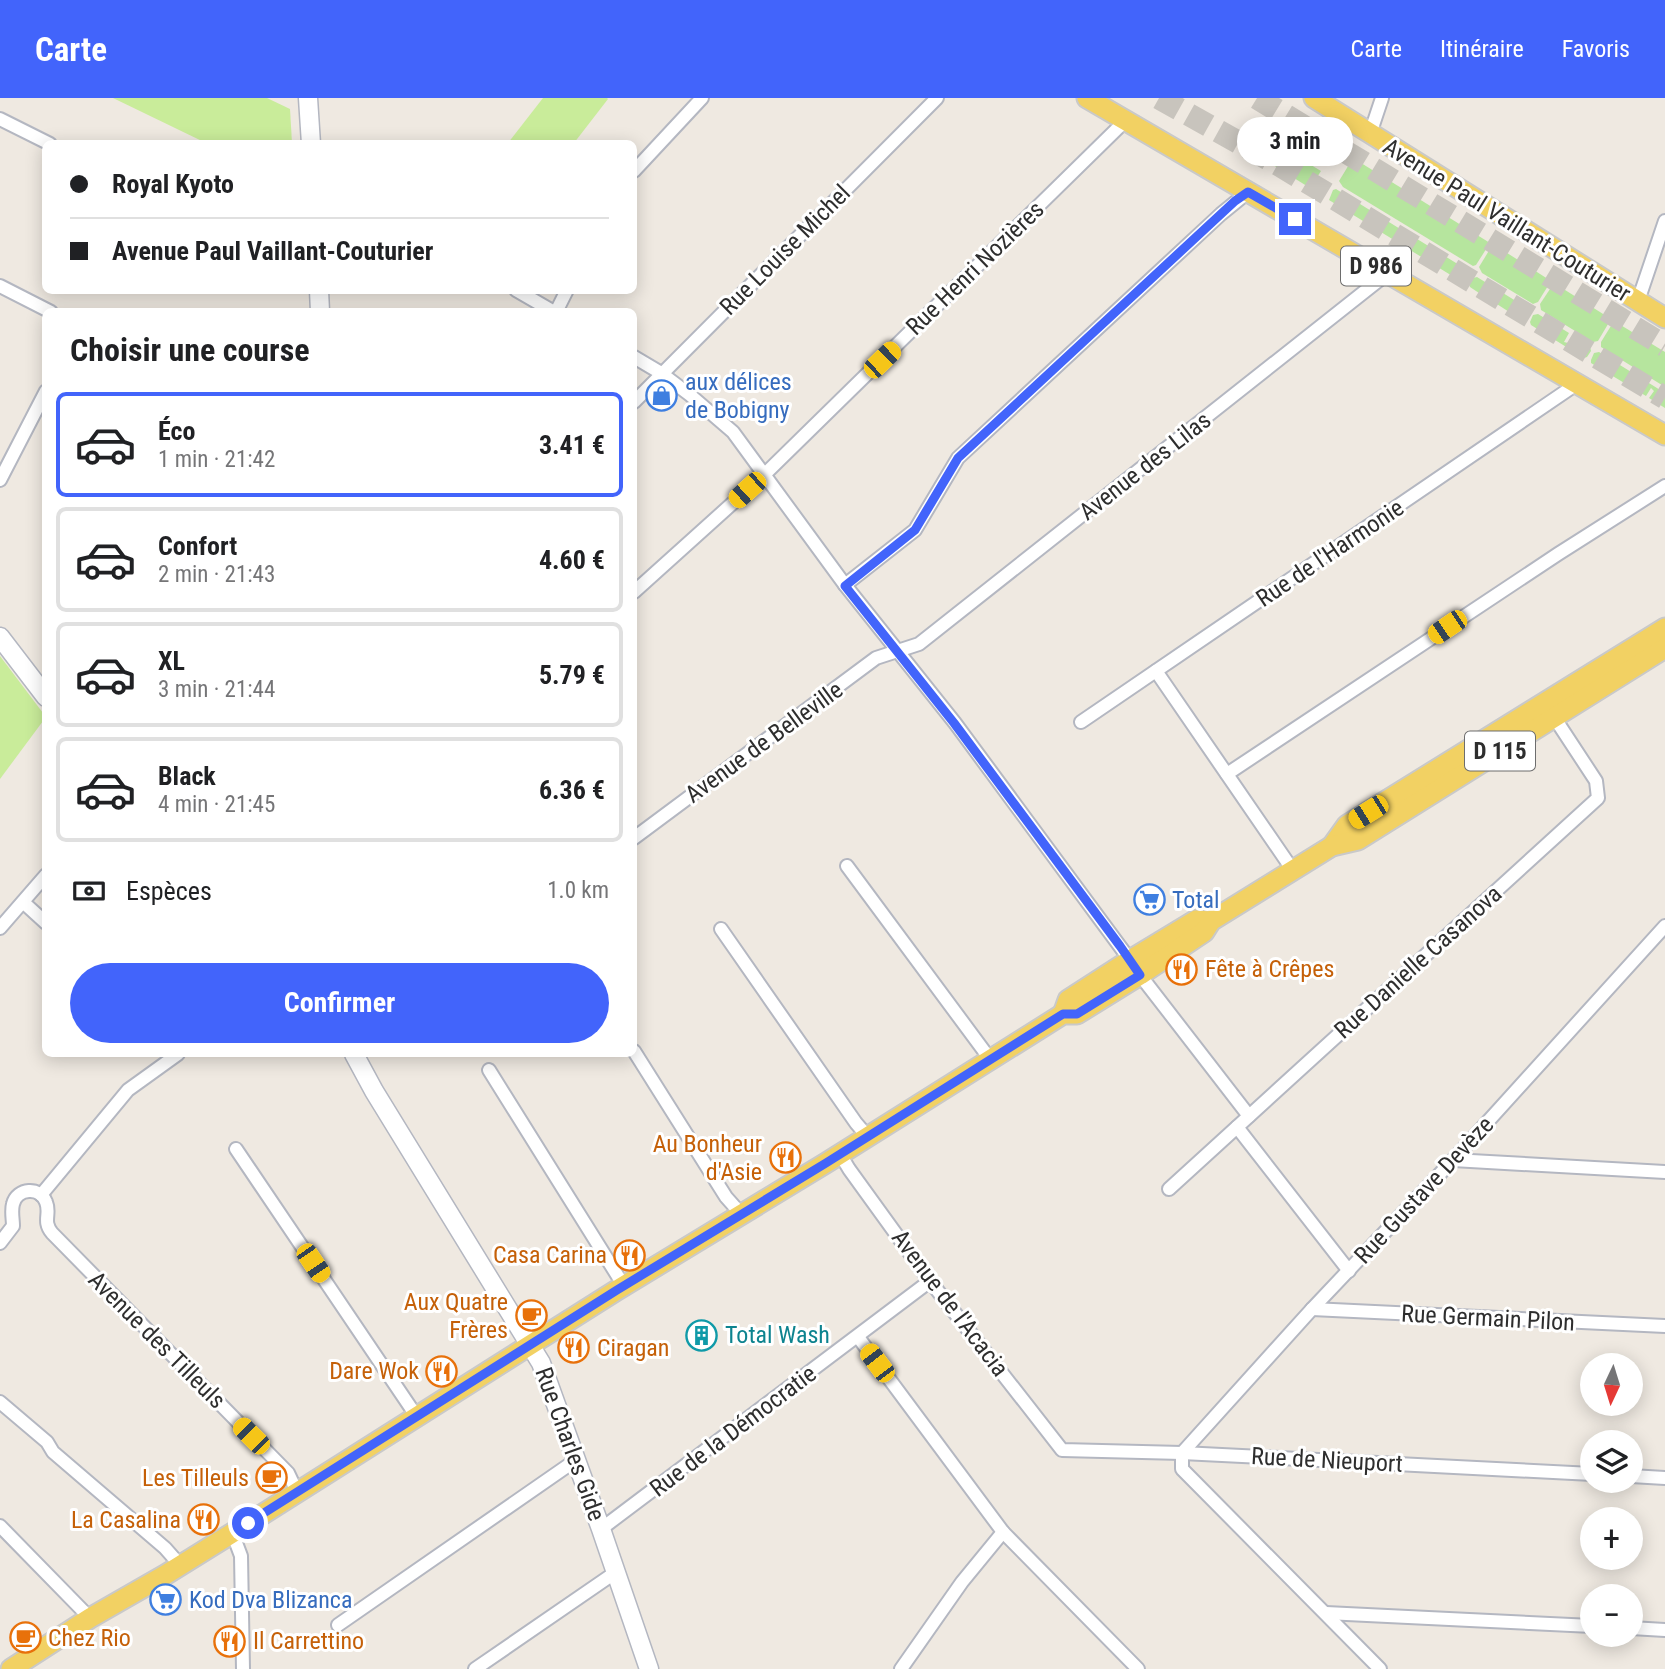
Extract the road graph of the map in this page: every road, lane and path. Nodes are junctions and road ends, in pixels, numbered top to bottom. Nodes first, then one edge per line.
1 (308, 98) edge
2 (702, 98) edge
3 (937, 98) edge
4 (1087, 98) edge
5 (1314, 98) edge
6 (1382, 98) edge
7 (0, 119) edge
8 (1125, 121) junction
9 (1370, 134) junction
10 (42, 140) edge
11 (310, 140) edge
12 (637, 168) edge
13 (1248, 192) junction
14 (1665, 220) edge
15 (1388, 273) junction
16 (0, 286) edge
17 (523, 294) edge
18 (1638, 301) junction
19 (43, 308) edge
20 (548, 308) edge
21 (1665, 318) edge
22 (637, 359) edge
23 (661, 373) junction
24 (1578, 383) junction
25 (42, 399) edge
26 (637, 399) edge
27 (1665, 435) edge
28 (765, 474) junction
29 (0, 480) edge
30 (1665, 486) edge
31 (845, 586) junction
32 (637, 589) edge
33 (1665, 628) edge
34 (0, 637) edge
35 (1665, 648) edge
36 (897, 651) junction
37 (1156, 671) junction
38 (42, 691) edge
39 (1554, 717) junction
40 (1081, 722) dead end
41 (1227, 774) junction
42 (637, 836) edge
43 (1332, 846) junction
44 (847, 866) dead end
45 (1292, 869) junction
46 (42, 881) edge
47 (23, 902) junction
48 (42, 919) edge
49 (1665, 926) edge
50 (0, 928) edge
51 (721, 929) dead end
52 (1135, 968) junction
53 (637, 1056) edge
54 (174, 1057) edge
55 (356, 1057) edge
56 (990, 1059) junction
57 (489, 1070) dead end
58 (1249, 1116) junction
59 (1237, 1127) junction
60 (868, 1137) junction
61 (236, 1149) dead end
62 (840, 1154) junction
63 (1453, 1160) junction
64 (1665, 1172) edge
65 (1169, 1189) dead end
66 (41, 1195) junction
67 (742, 1215) junction
68 (0, 1243) edge
69 (1349, 1271) junction
70 (930, 1281) junction
71 (624, 1286) junction
72 (1312, 1309) junction
73 (1665, 1326) edge
74 (858, 1337) junction
75 (531, 1346) junction
76 (0, 1402) edge
77 (417, 1417) junction
78 (1062, 1450) joint
79 (1182, 1453) junction
80 (576, 1461) junction
81 (1580, 1473) edge
82 (1643, 1477) edge
83 (1665, 1478) edge
84 (297, 1492) junction
85 (0, 1526) edge
86 (601, 1529) junction
87 (232, 1532) junction
88 (1003, 1532) junction
89 (180, 1565) junction
90 (616, 1572) junction
91 (1326, 1613) junction
92 (90, 1618) junction
93 (338, 1625) dead end
94 (1580, 1625) edge
95 (1643, 1629) edge
96 (1665, 1630) edge
97 (11, 1669) edge
98 (243, 1669) edge
99 (475, 1669) edge
100 (649, 1669) edge
101 (901, 1669) edge
102 (1138, 1669) edge
103 (1380, 1669) edge

1 - 11 street
2 - 12 street
3 - 23 street, Rue Louise Michel
4 - 8 main road, D 986
5 - 9 main road, Avenue Paul Vaillant-Couturier
6 - 9 street
7 - 10 street
8 - 13 main road, D 986
8 - 28 street, Rue Henri Nozières
9 - 18 main road, Avenue Paul Vaillant-Couturier
13 - 15 main road, D 986
13 - 31 street
14 - 18 street
15 - 24 main road, D 986
15 - 36 street, Avenue des Lilas
16 - 19 street
17 - 20 street
18 - 21 main road, Avenue Paul Vaillant-Couturier
22 - 23 street
23 - 26 street, Rue Louise Michel
23 - 28 street
24 - 27 main road, D 986
24 - 37 street, Rue de l'Harmonie
25 - 29 street
28 - 31 street
28 - 32 street, Rue Henri Nozières
30 - 41 street
31 - 36 street
33 - 43 main road
34 - 38 street
35 - 39 main road, D 115
36 - 42 street, Avenue de Belleville
36 - 52 street
37 - 40 street, Rue de l'Harmonie
37 - 41 street
39 - 43 main road, D 115
39 - 58 street, Rue Danielle Casanova
41 - 45 street
43 - 45 main road, D 115
44 - 56 street
45 - 52 main road, D 115
46 - 47 street
47 - 48 street
47 - 50 street
49 - 63 street, Rue Gustave Devèze
51 - 60 street
52 - 56 main road, D 115
52 - 58 street
53 - 67 street
54 - 66 street
55 - 75 street, Rue Charles Gide
56 - 60 main road, D 115
57 - 71 street
58 - 59 street, Rue Danielle Casanova
59 - 65 street, Rue Danielle Casanova
59 - 69 street
60 - 62 main road, D 115
61 - 77 street
62 - 67 main road, D 115
62 - 70 street, Avenue de l'Acacia
63 - 64 street
63 - 69 street, Rue Gustave Devèze
66 - 68 street
66 - 84 street, Avenue des Tilleuls
67 - 71 main road, D 115
69 - 72 street, Rue Gustave Devèze
70 - 74 street, Rue de la Démocratie
70 - 78 street, Avenue de l'Acacia
71 - 75 main road, D 115
72 - 73 street, Rue Germain Pilon
72 - 79 street, Rue Gustave Devèze
74 - 86 street, Rue de la Démocratie
74 - 88 street
75 - 77 main road, D 115
75 - 80 street, Rue Charles Gide
76 - 89 street
77 - 84 main road, D 115
78 - 79 street, Rue de Nieuport
79 - 81 street, Rue de Nieuport
79 - 91 street
80 - 86 street, Rue Charles Gide
80 - 93 street
82 - 83 street
84 - 87 main road, D 115
85 - 92 street
86 - 90 street, Rue Charles Gide
87 - 89 main road, D 115
87 - 98 street
88 - 101 street
88 - 102 street
89 - 92 main road, D 115
90 - 99 street
90 - 100 street, Rue Charles Gide
91 - 94 street
91 - 103 street
92 - 97 main road, D 115
95 - 96 street

